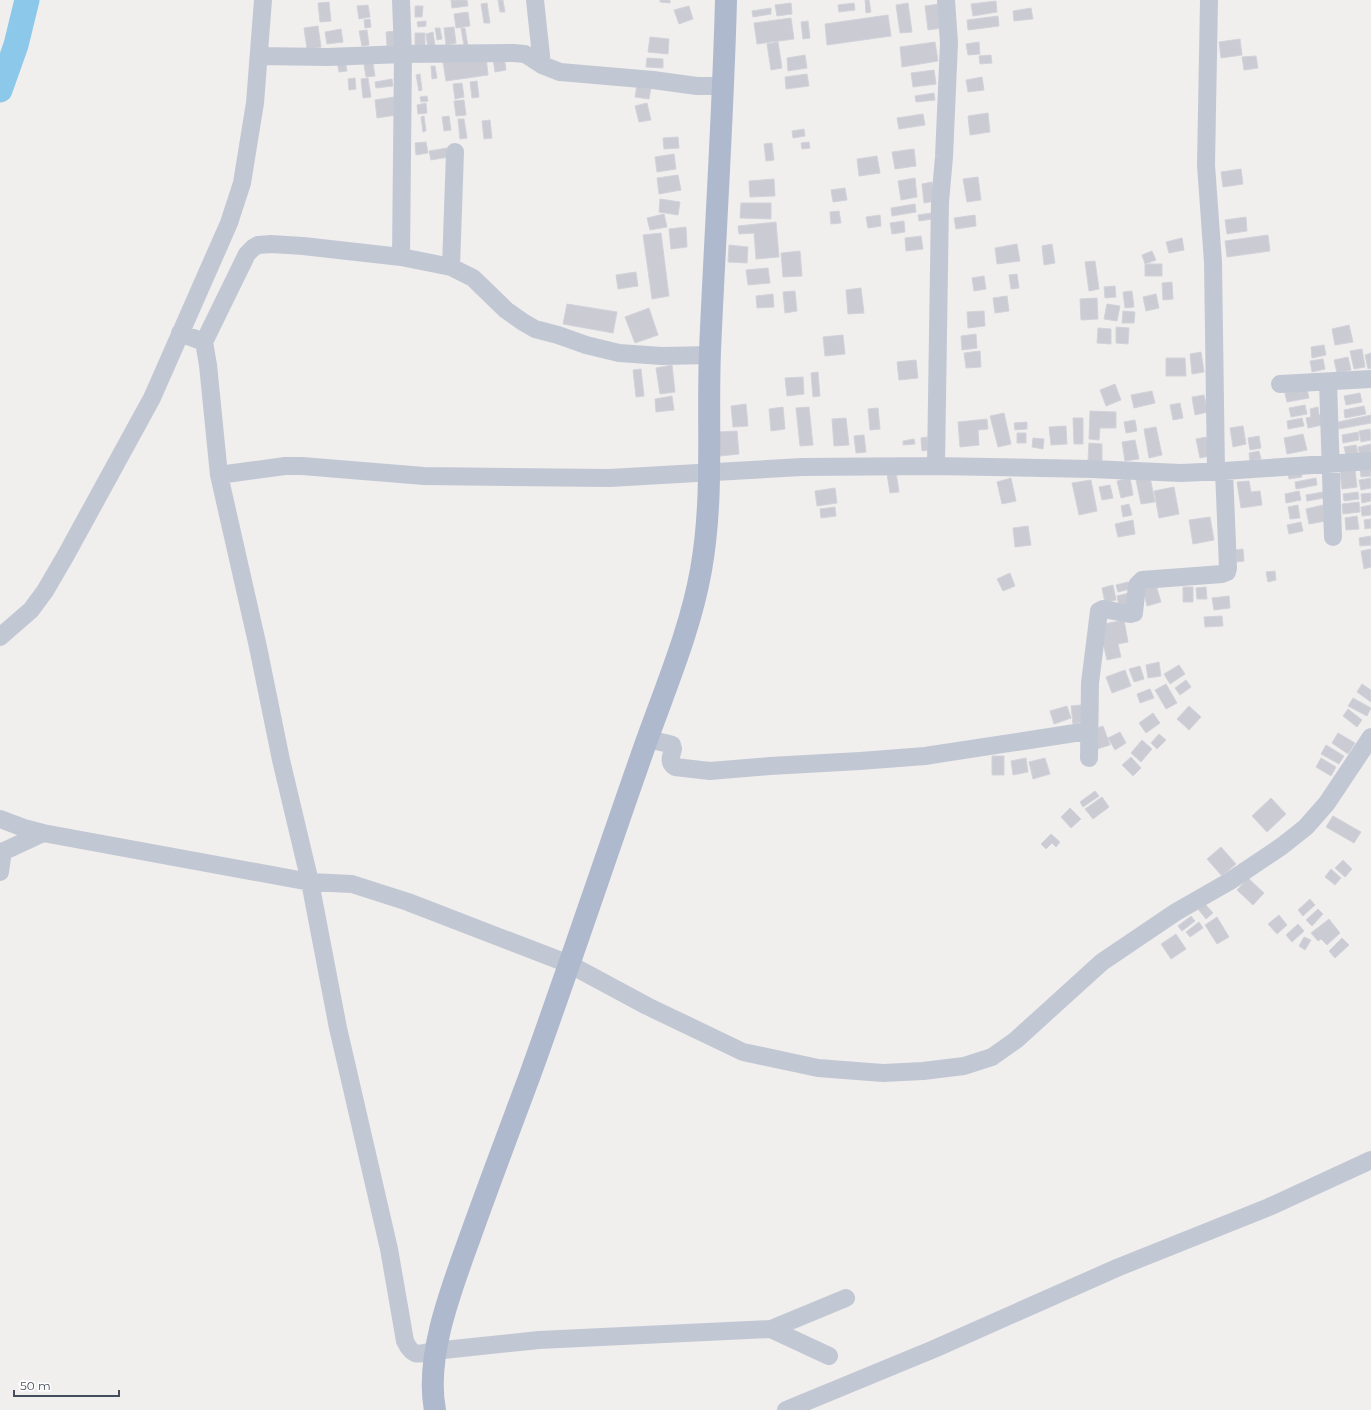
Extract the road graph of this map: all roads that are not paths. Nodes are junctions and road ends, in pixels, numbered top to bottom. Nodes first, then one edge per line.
1 (263, 0) edge
2 (401, 0) edge
3 (535, 0) edge
4 (726, 0) edge
5 (946, 0) edge
6 (1209, 0) edge
7 (403, 54) junction
8 (258, 56) junction
9 (542, 64) junction
10 (724, 86) junction
11 (455, 152) dead end
12 (401, 257) junction
13 (451, 267) junction
14 (180, 333) junction
15 (204, 342) junction
16 (710, 355) junction
17 (1371, 379) edge
18 (1328, 382) junction
19 (1280, 384) dead end
20 (1371, 461) edge
21 (1330, 464) junction
22 (936, 466) junction
23 (710, 472) junction
24 (1220, 472) junction
25 (219, 475) junction
26 (1333, 538) dead end
27 (0, 636) edge
28 (1088, 731) junction
29 (1371, 737) edge
30 (647, 739) junction
31 (1089, 758) dead end
32 (0, 819) edge
33 (43, 832) junction
34 (2, 852) edge
35 (0, 872) edge
36 (310, 882) junction
37 (569, 964) junction
38 (1371, 1160) edge
39 (846, 1298) dead end
40 (771, 1329) junction
41 (434, 1351) junction
42 (830, 1356) dead end
43 (435, 1410) edge
44 (786, 1410) edge

1 - 8 street
2 - 7 street
3 - 9 street
4 - 10 main road
5 - 22 street
6 - 24 street
7 - 8 street
7 - 9 street
7 - 12 street
8 - 14 street
9 - 10 street
10 - 16 main road
11 - 13 street
12 - 13 street
12 - 15 street
13 - 16 street
14 - 15 street
14 - 27 street
15 - 25 street
16 - 23 main road
17 - 18 street
18 - 19 street
18 - 21 street
20 - 21 street
21 - 24 street
21 - 26 street
22 - 23 street
22 - 24 street
23 - 25 street
23 - 30 main road
24 - 28 street
25 - 36 street
28 - 30 street
28 - 31 street
29 - 37 street
30 - 37 main road
32 - 33 street
33 - 34 street
33 - 36 street
34 - 35 street
36 - 37 street
36 - 41 street
37 - 41 main road
38 - 44 street
39 - 40 street
40 - 41 street
40 - 42 street
41 - 43 main road

